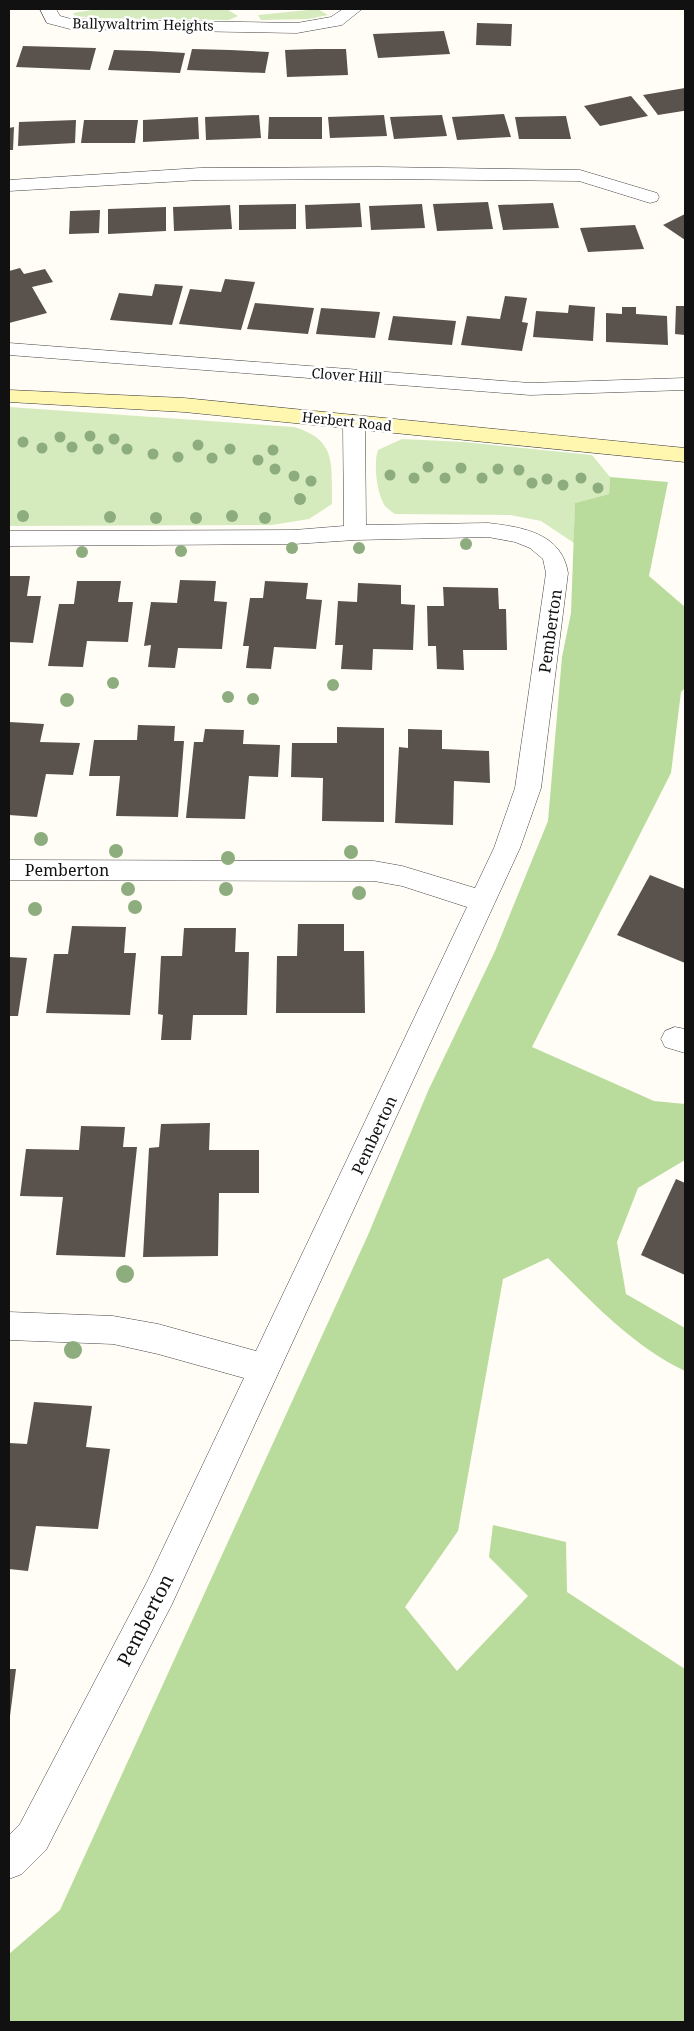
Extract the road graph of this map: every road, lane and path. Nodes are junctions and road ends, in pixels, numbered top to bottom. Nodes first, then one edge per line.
1 (48, 9) edge
2 (248, 9) edge
3 (354, 9) edge
4 (245, 27) junction
5 (9, 186) edge
6 (650, 197) dead end
7 (9, 349) edge
8 (685, 384) edge
9 (9, 396) edge
10 (354, 422) junction
11 (685, 455) edge
12 (355, 533) junction
13 (9, 538) edge
14 (9, 870) edge
15 (482, 901) junction
16 (9, 1326) edge
17 (266, 1368) junction
18 (9, 1861) edge

1 - 4 street, Ballywaltrim Heights
2 - 4 street
3 - 4 street, Ballywaltrim Heights
5 - 6 street
7 - 8 street, Clover Hill
9 - 10 street, Herbert Road
10 - 11 street, Herbert Road
10 - 12 street
12 - 13 street, Pemberton
12 - 15 street, Pemberton
14 - 15 street, Pemberton
15 - 17 street, Pemberton
16 - 17 street
17 - 18 street, Pemberton

